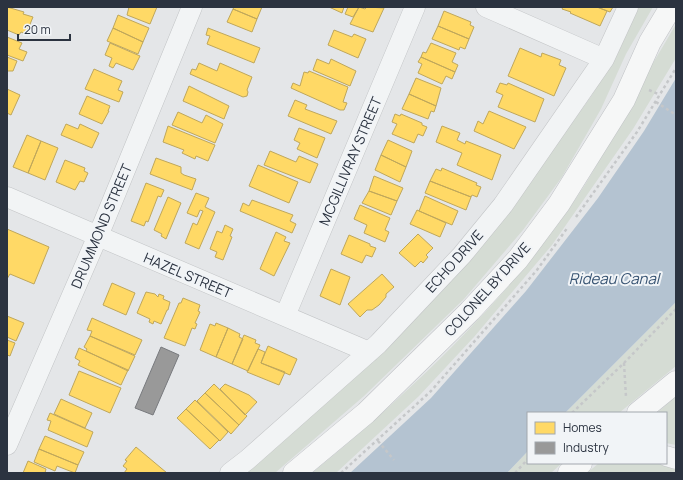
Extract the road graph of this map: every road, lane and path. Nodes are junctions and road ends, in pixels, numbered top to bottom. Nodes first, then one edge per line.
1 (192, 7) edge
2 (415, 7) edge
3 (486, 7) edge
4 (628, 7) edge
5 (672, 7) edge
6 (604, 59) junction
7 (656, 102) dead end
8 (676, 115) edge
9 (7, 197) edge
10 (97, 236) junction
11 (676, 310) edge
12 (285, 316) junction
13 (369, 352) junction
14 (624, 363) junction
15 (676, 382) edge
16 (632, 406) edge
17 (573, 412) edge
18 (378, 441) dead end
19 (7, 444) edge
20 (394, 460) dead end
21 (527, 460) edge
22 (580, 464) edge
23 (230, 473) edge
24 (294, 473) edge
25 (515, 473) edge
26 (569, 473) edge

1 - 10 street, DRUMMOND STREET
2 - 12 street, MCGILLIVRAY STREET
3 - 6 street
4 - 6 street, ECHO DRIVE
5 - 24 main road, COLONEL BY DRIVE
6 - 13 street, ECHO DRIVE
7 - 8 path
9 - 10 street, HAZEL STREET
10 - 12 street, HAZEL STREET
10 - 19 street, DRUMMOND STREET
11 - 14 path
12 - 13 street, HAZEL STREET
13 - 23 street, ECHO DRIVE
14 - 16 path
14 - 17 path
15 - 16 main road
18 - 20 path
21 - 25 path
22 - 26 main road

